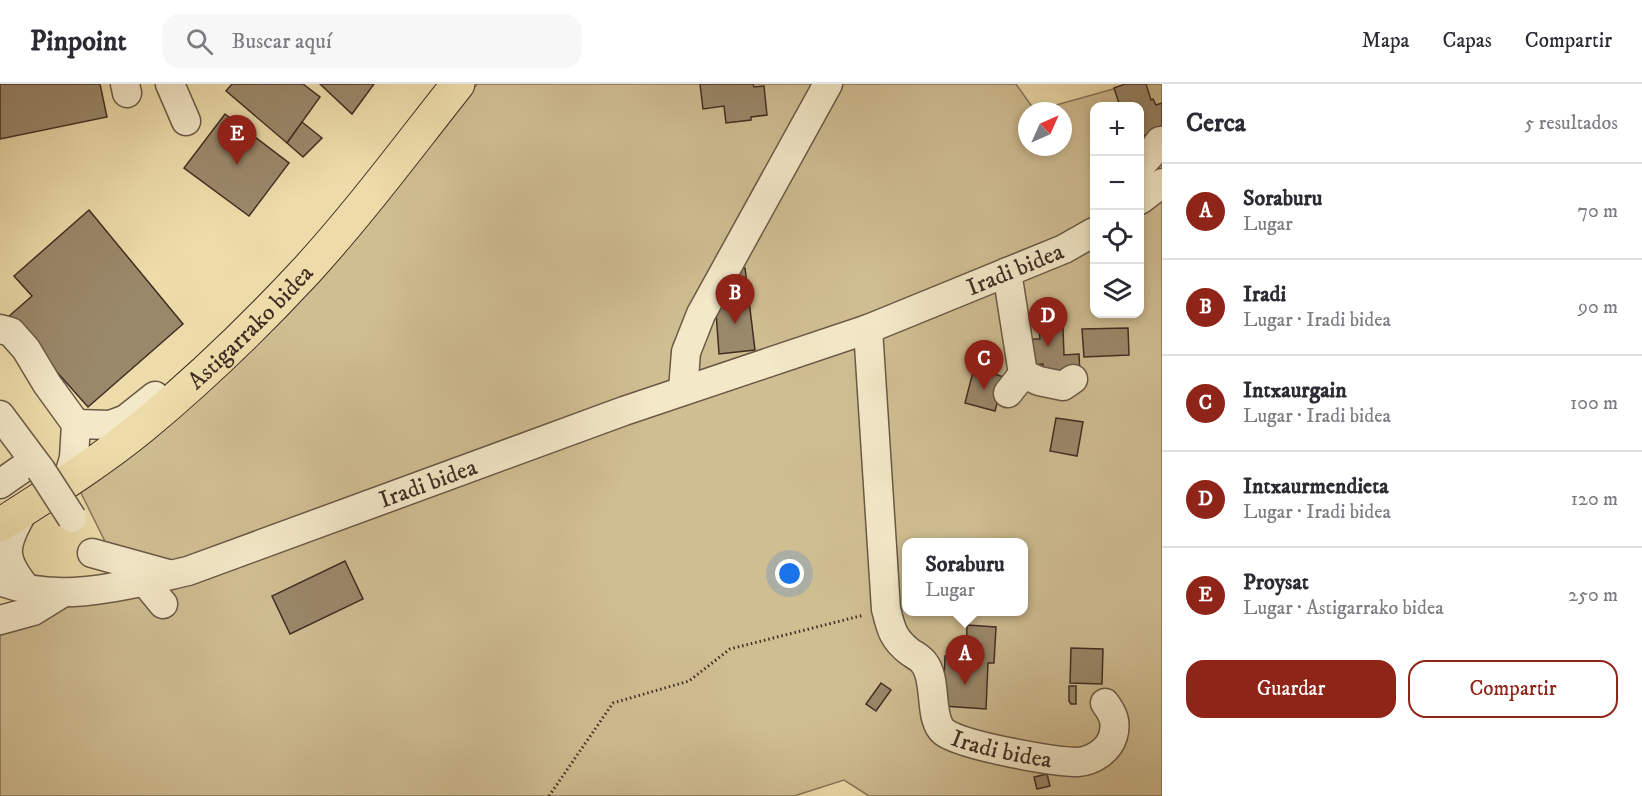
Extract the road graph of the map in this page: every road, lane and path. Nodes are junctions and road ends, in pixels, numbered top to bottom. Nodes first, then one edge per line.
1 (170, 84) edge
2 (458, 84) edge
3 (828, 84) edge
4 (186, 121) dead end
5 (1160, 141) dead end
6 (1144, 161) edge
7 (1162, 183) edge
8 (1144, 197) edge
9 (1090, 214) edge
10 (1083, 238) edge
11 (1007, 272) junction
12 (0, 329) edge
13 (868, 329) junction
14 (216, 361) junction
15 (1073, 379) dead end
16 (683, 390) junction
17 (0, 415) edge
18 (76, 424) junction
19 (47, 471) junction
20 (0, 484) edge
21 (12, 517) edge
22 (92, 554) junction
23 (173, 575) junction
24 (0, 582) edge
25 (145, 582) junction
26 (27, 589) junction
27 (104, 589) junction
28 (62, 593) junction
29 (163, 604) dead end
30 (886, 609) junction
31 (0, 620) edge
32 (1105, 703) dead end
33 (549, 796) edge

1 - 4 street
2 - 14 main road, Astigarrako bidea
3 - 16 street
5 - 6 street
7 - 8 street
9 - 10 street
10 - 11 street, Iradi bidea
11 - 13 street, Iradi bidea
11 - 15 street
12 - 18 street
13 - 16 street, Iradi bidea
13 - 30 street, Iradi bidea
14 - 18 street
14 - 19 main road, Astigarrako bidea
16 - 23 street, Iradi bidea
17 - 19 street
18 - 19 street
19 - 20 street
19 - 21 main road, Astigarrako bidea
19 - 22 street, bridge
21 - 26 street
22 - 23 street
22 - 27 street
23 - 25 street, Iradi bidea
24 - 26 street
25 - 27 street, Iradi bidea
25 - 29 street
26 - 28 street
27 - 28 street, Iradi bidea
28 - 31 street
30 - 32 street, Iradi bidea
30 - 33 path

